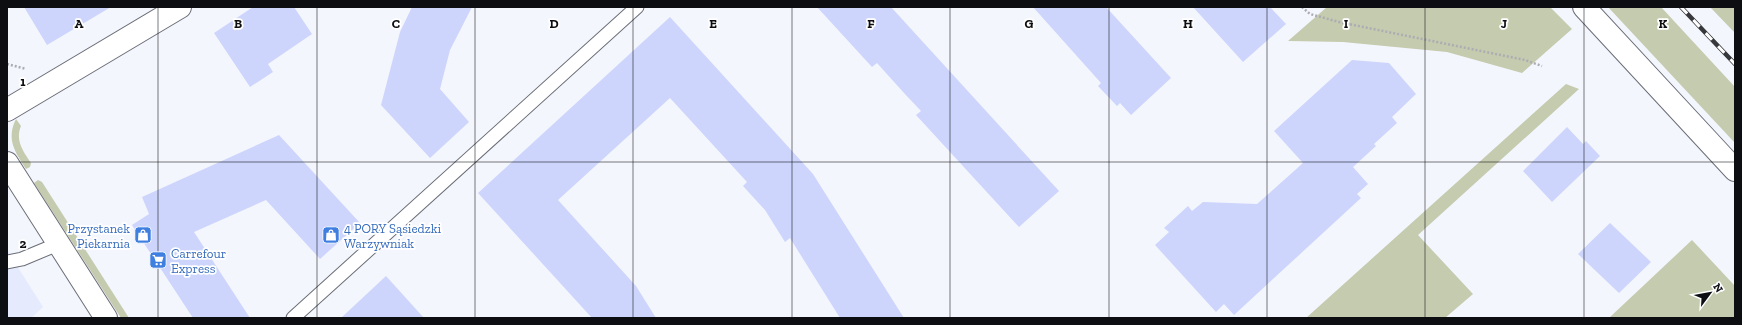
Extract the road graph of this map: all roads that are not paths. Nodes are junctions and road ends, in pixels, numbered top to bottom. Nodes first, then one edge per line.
1 (180, 7) edge
2 (637, 7) edge
3 (1584, 7) edge
4 (7, 110) edge
5 (7, 163) edge
6 (1735, 170) edge
7 (58, 244) junction
8 (7, 262) edge
9 (106, 318) edge
10 (293, 318) edge

1 - 4 street
2 - 10 lane
3 - 6 street
5 - 7 street
7 - 8 lane
7 - 9 street

